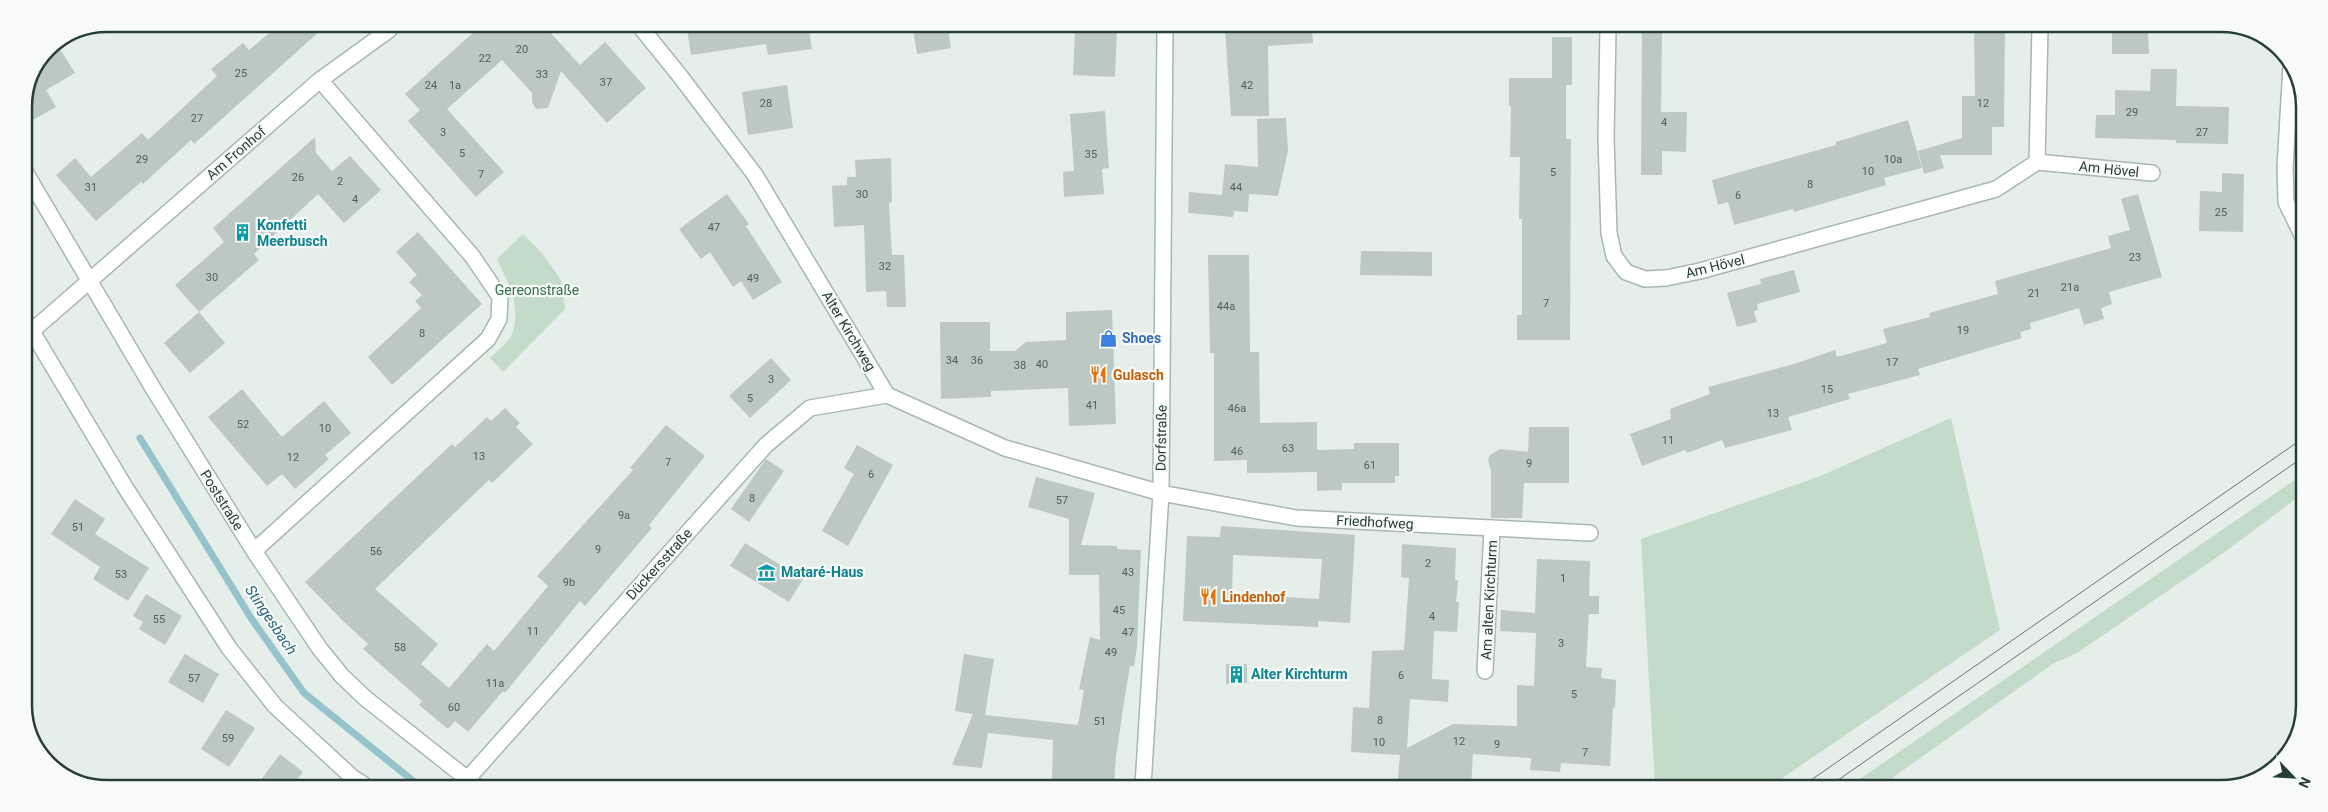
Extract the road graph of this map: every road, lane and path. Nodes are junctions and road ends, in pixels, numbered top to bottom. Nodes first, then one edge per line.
1 (386, 32) edge
2 (644, 32) edge
3 (1165, 32) edge
4 (1608, 32) edge
5 (2040, 32) edge
6 (320, 80) junction
7 (2290, 80) edge
8 (2037, 162) junction
9 (2152, 173) dead end
10 (32, 184) edge
11 (2295, 221) edge
12 (88, 282) junction
13 (32, 331) edge
14 (32, 342) edge
15 (887, 395) junction
16 (1161, 493) junction
17 (1492, 528) junction
18 (1590, 533) dead end
19 (254, 551) junction
20 (1485, 671) dead end
21 (357, 780) edge
22 (464, 780) edge
23 (471, 780) edge
24 (1143, 780) edge

1 - 6 street, Am Fronhof
2 - 15 street, Alter Kirchweg
3 - 16 street, Dorfstraße
4 - 8 street, Am Hövel
5 - 8 street
6 - 12 street, Am Fronhof
6 - 19 street
7 - 11 street
8 - 9 street, Am Hövel
10 - 12 street, Poststraße
12 - 13 street, Am Fronhof
12 - 19 street, Poststraße
14 - 21 street
15 - 16 street
15 - 23 street, Dückersstraße
16 - 17 street, Friedhofweg
16 - 24 street, Dorfstraße
17 - 18 street, Friedhofweg
17 - 20 street, Am alten Kirchturm
19 - 22 street, Poststraße

